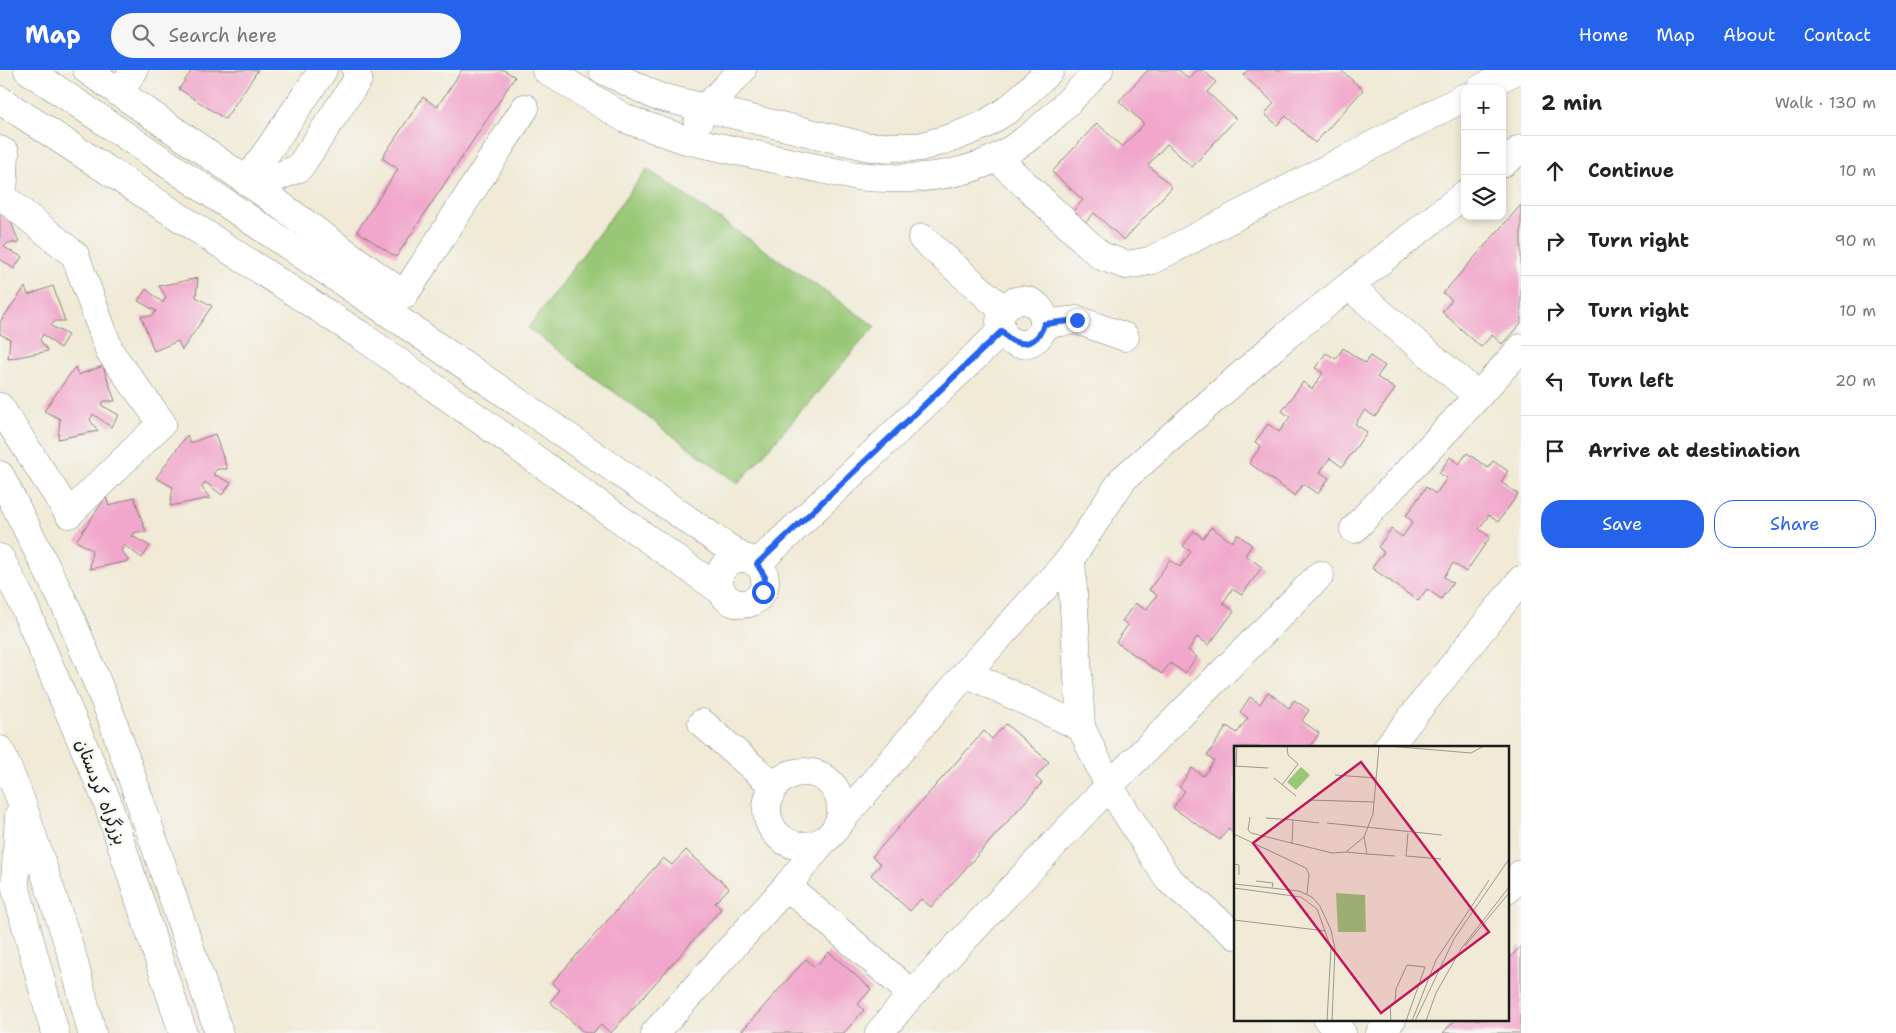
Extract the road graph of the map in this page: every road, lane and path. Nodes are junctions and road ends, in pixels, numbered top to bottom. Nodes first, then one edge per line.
1 (28, 70) edge
2 (87, 70) edge
3 (134, 70) edge
4 (323, 70) edge
5 (356, 70) edge
6 (546, 70) edge
7 (602, 70) edge
8 (742, 70) edge
9 (1050, 70) edge
10 (1099, 70) edge
11 (1516, 70) edge
12 (1488, 85) edge
13 (119, 93) junction
14 (1461, 99) edge
15 (0, 100) edge
16 (525, 108) dead end
17 (706, 109) junction
18 (686, 140) junction
19 (1521, 148) edge
20 (0, 150) edge
21 (997, 158) junction
22 (1506, 161) edge
23 (247, 182) junction
24 (1461, 197) edge
25 (922, 238) dead end
26 (1349, 286) junction
27 (389, 313) junction
28 (1002, 321) junction
29 (1125, 337) dead end
30 (370, 342) junction
31 (1521, 348) edge
32 (1478, 396) junction
33 (0, 407) edge
34 (0, 475) edge
35 (1354, 529) dead end
36 (0, 558) edge
37 (1071, 558) junction
38 (750, 561) junction
39 (1320, 575) dead end
40 (1521, 580) edge
41 (720, 590) junction
42 (966, 673) junction
43 (702, 723) dead end
44 (1081, 728) junction
45 (1389, 746) edge
46 (0, 750) edge
47 (774, 786) junction
48 (1109, 786) junction
49 (20, 798) junction
50 (830, 833) junction
51 (1521, 874) edge
52 (787, 886) junction
53 (1508, 889) edge
54 (1234, 934) edge
55 (912, 994) junction
56 (1328, 1020) edge
57 (1391, 1020) edge
58 (55, 1033) edge
59 (92, 1033) edge
60 (183, 1033) edge
61 (219, 1033) edge
62 (655, 1033) edge
63 (879, 1033) edge
64 (1342, 1033) edge
65 (1380, 1033) edge

1 - 27 main road
2 - 13 main road
3 - 13 main road
4 - 23 main road
5 - 23 main road
6 - 18 main road
7 - 17 main road
8 - 17 main road
9 - 17 main road
10 - 21 main road
11 - 12 main road
13 - 23 main road
14 - 21 main road
15 - 30 main road
16 - 23 main road
17 - 18 main road
18 - 21 main road
19 - 22 main road
20 - 33 main road
24 - 26 main road
25 - 28 main road
26 - 32 main road
26 - 37 main road
27 - 30 main road
27 - 38 main road
28 - 29 main road
28 - 38 main road
30 - 41 main road
31 - 32 main road
32 - 35 main road
34 - 61 main road
36 - 60 main road, بزرگراه کردستان
37 - 42 main road
37 - 44 main road
38 - 41 main road
38 - 41 main road
39 - 48 main road
40 - 45 main road
42 - 44 main road
42 - 50 main road
43 - 47 main road
44 - 48 main road
46 - 49 main road
47 - 50 main road
47 - 50 main road
48 - 54 main road
48 - 55 main road
49 - 58 main road
49 - 59 main road
50 - 52 main road
51 - 53 main road
52 - 55 main road
52 - 62 main road
55 - 63 main road
56 - 64 main road
57 - 65 main road

